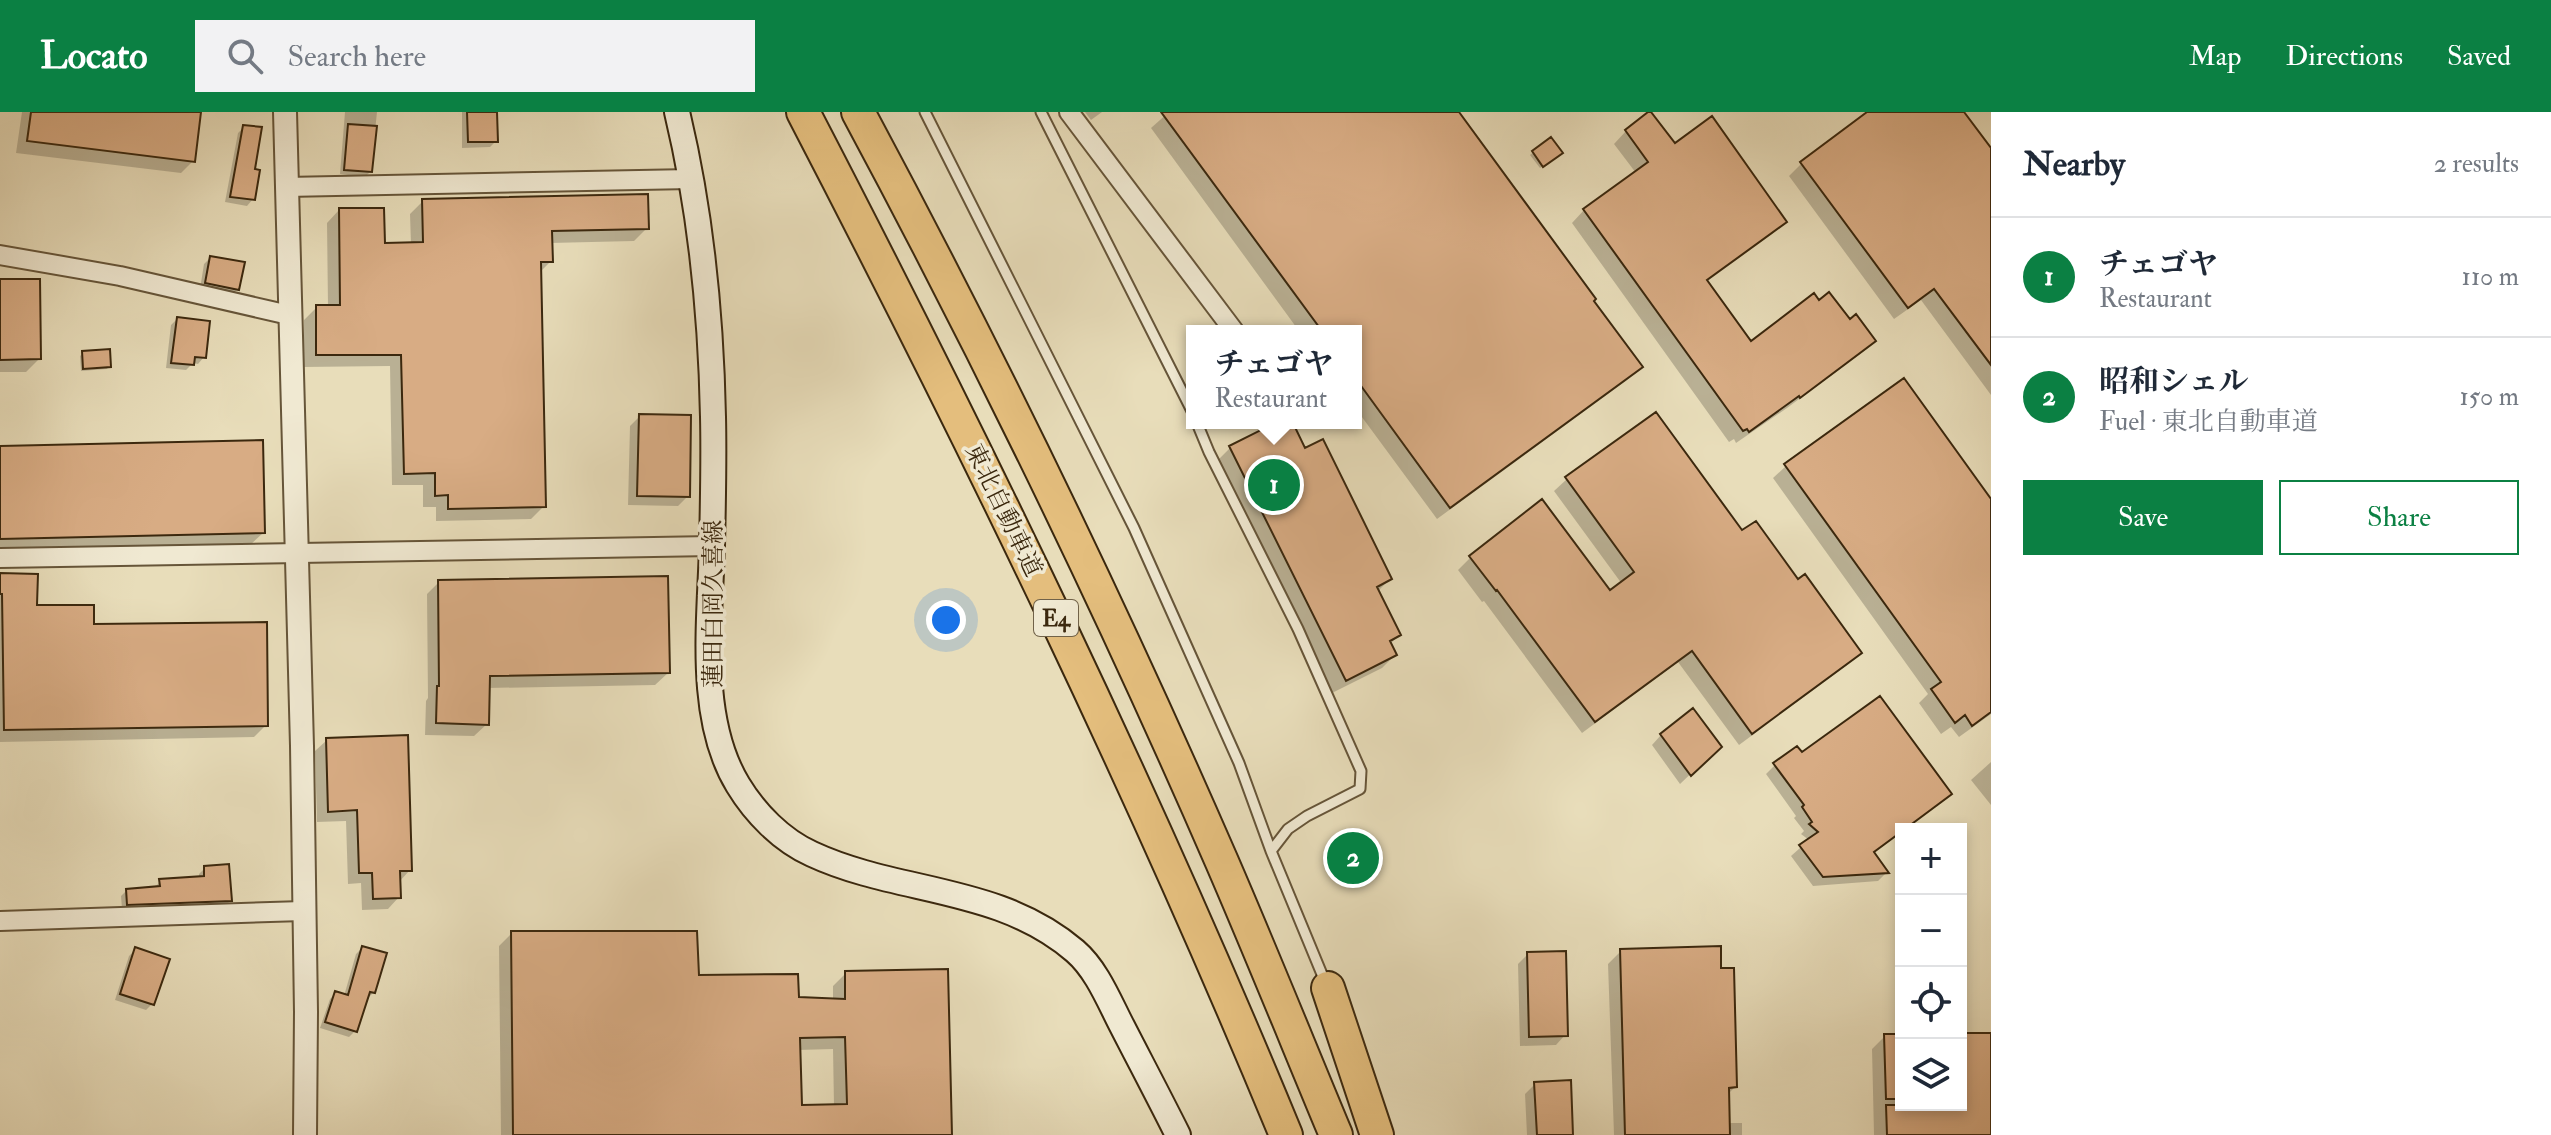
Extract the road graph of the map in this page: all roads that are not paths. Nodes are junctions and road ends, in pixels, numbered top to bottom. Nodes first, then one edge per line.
1 (285, 112) edge
2 (677, 112) edge
3 (803, 112) edge
4 (858, 112) edge
5 (925, 112) edge
6 (1041, 112) edge
7 (1069, 112) edge
8 (691, 179) junction
9 (286, 187) junction
10 (0, 255) edge
11 (289, 315) junction
12 (1229, 325) edge
13 (1186, 399) edge
14 (1199, 429) edge
15 (712, 546) junction
16 (297, 554) junction
17 (0, 558) edge
18 (1271, 851) junction
19 (303, 911) junction
20 (0, 921) edge
21 (1328, 988) joint
22 (305, 1135) edge
23 (1178, 1135) edge
24 (1286, 1135) edge
25 (1336, 1135) edge
26 (1377, 1135) edge

1 - 9 street
2 - 8 main road, 蓮田白岡久喜線
3 - 24 highway, 東北自動車道 / E4
4 - 25 highway, 東北自動車道 / E4
5 - 18 lane
6 - 13 lane
7 - 12 street
8 - 9 street
8 - 15 main road, 蓮田白岡久喜線
9 - 11 street
10 - 11 street
11 - 16 street
14 - 18 lane
15 - 16 street
15 - 23 main road, 蓮田白岡久喜線
16 - 17 street
16 - 19 street
18 - 21 lane
19 - 20 street
19 - 22 street
21 - 26 highway

